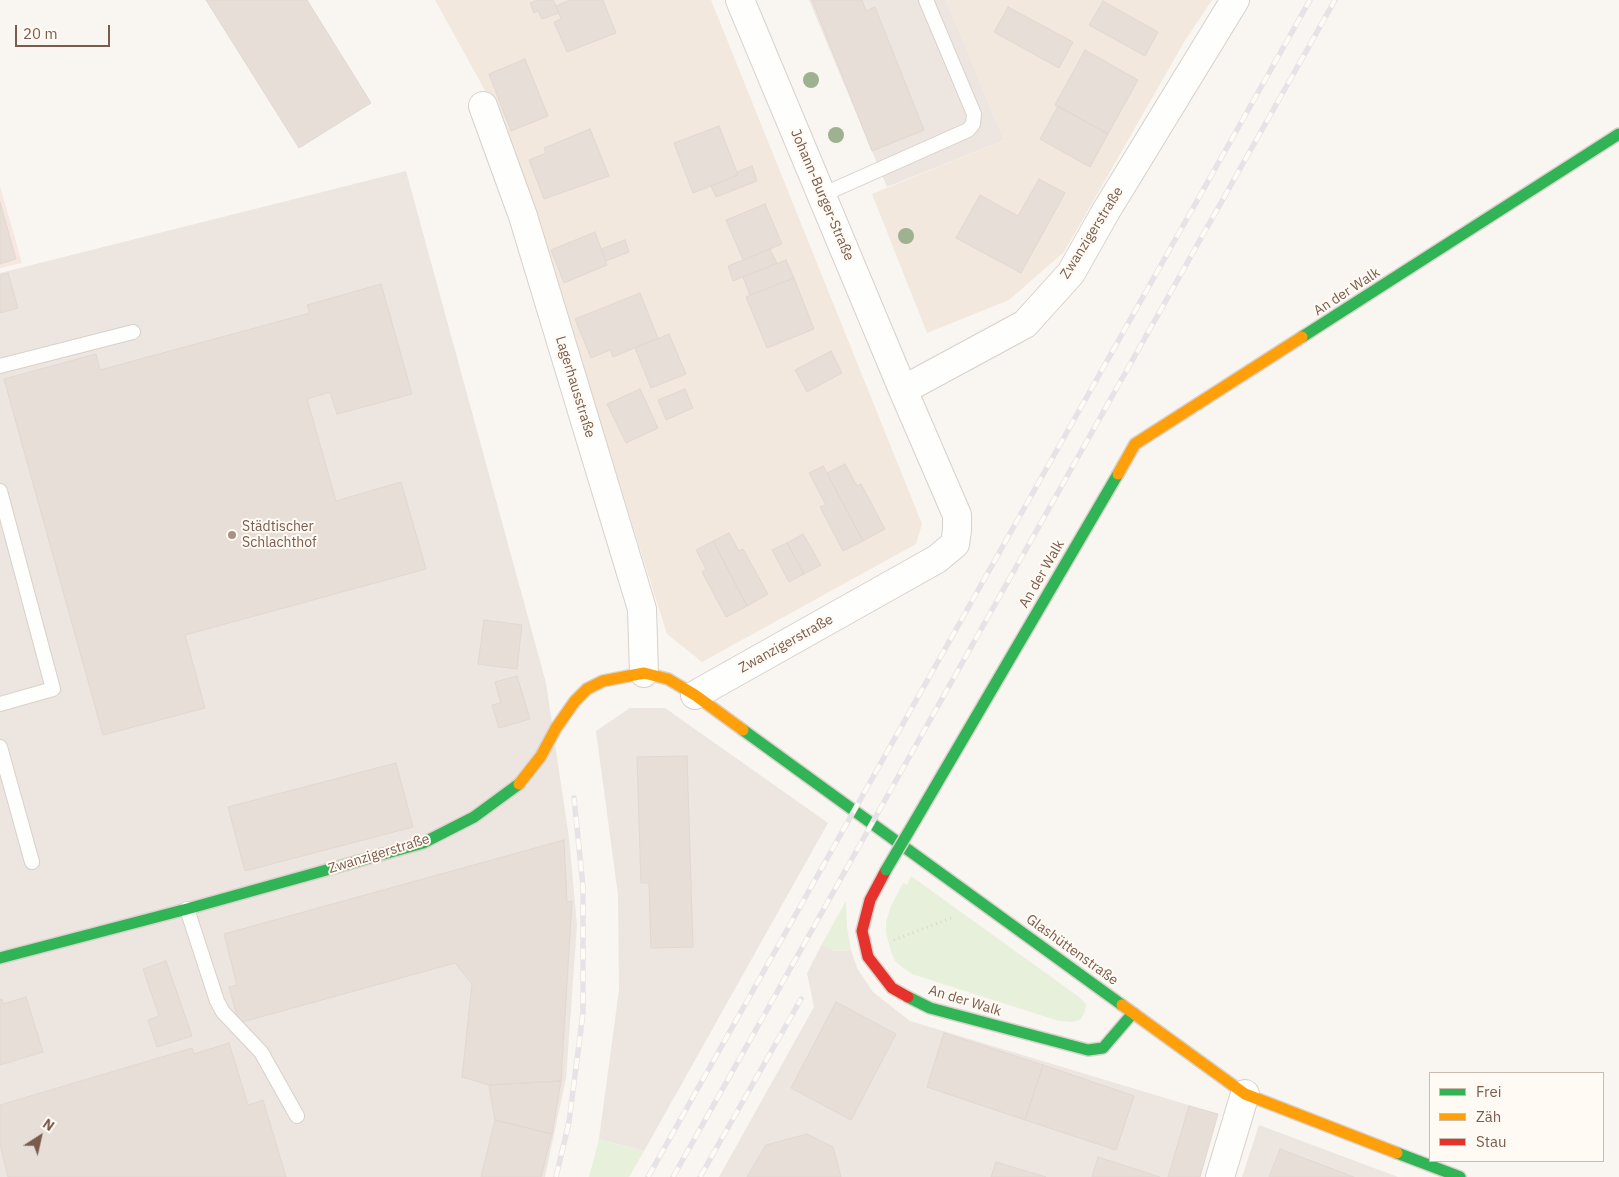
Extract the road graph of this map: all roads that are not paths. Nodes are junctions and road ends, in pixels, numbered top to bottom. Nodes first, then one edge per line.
1 (740, 0) edge
2 (926, 0) edge
3 (1235, 0) edge
4 (483, 106) dead end
5 (1619, 134) edge
6 (822, 195) junction
7 (133, 332) dead end
8 (0, 366) edge
9 (903, 390) junction
10 (0, 491) edge
11 (14, 545) junction
12 (0, 548) edge
13 (644, 673) junction
14 (695, 695) junction
15 (0, 704) edge
16 (0, 747) edge
17 (32, 862) dead end
18 (187, 909) junction
19 (0, 958) edge
20 (1133, 1013) junction
21 (1245, 1094) junction
22 (297, 1116) dead end
23 (1220, 1177) edge
24 (1460, 1177) edge

1 - 6 street, Johann-Burger-Straße
2 - 6 lane
3 - 9 street, Zwanzigerstraße
4 - 13 street, Lagerhausstraße
5 - 20 street, An der Walk, bridge
6 - 9 street, Johann-Burger-Straße
7 - 8 lane
9 - 14 street, Zwanzigerstraße
10 - 11 lane
11 - 12 lane
11 - 15 lane
13 - 14 street, Zwanzigerstraße
13 - 18 street, Zwanzigerstraße
14 - 20 street, Glashüttenstraße
16 - 17 lane
18 - 19 street, Zwanzigerstraße
18 - 22 lane
20 - 21 street, Glashüttenstraße
21 - 23 street
21 - 24 street, Glashüttenstraße

